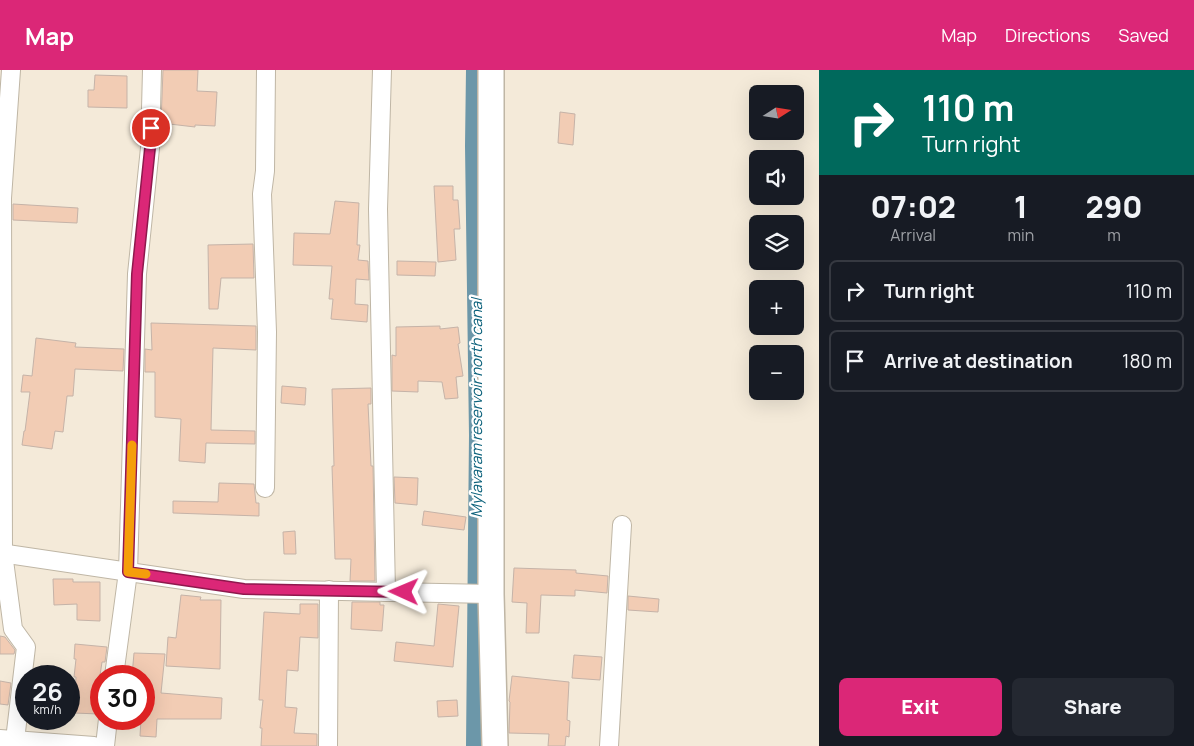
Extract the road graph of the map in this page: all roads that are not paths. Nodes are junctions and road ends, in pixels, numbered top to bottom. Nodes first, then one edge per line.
1 (11, 70) edge
2 (152, 70) edge
3 (266, 70) edge
4 (382, 70) edge
5 (491, 70) edge
6 (266, 488) dead end
7 (622, 525) dead end
8 (1, 553) edge
9 (128, 572) junction
10 (329, 590) junction
11 (386, 592) junction
12 (491, 594) junction
13 (115, 665) edge
14 (107, 730) edge
15 (8, 740) edge
16 (94, 746) edge
17 (105, 746) edge
18 (328, 746) edge
19 (495, 746) edge
20 (609, 746) edge

1 - 8 street
2 - 9 street
3 - 6 street
4 - 11 street
5 - 12 main road
7 - 20 street
8 - 9 street
8 - 15 street
9 - 10 street
9 - 13 street
10 - 11 street
10 - 18 street
11 - 12 street
12 - 19 main road
14 - 17 street
15 - 16 street

